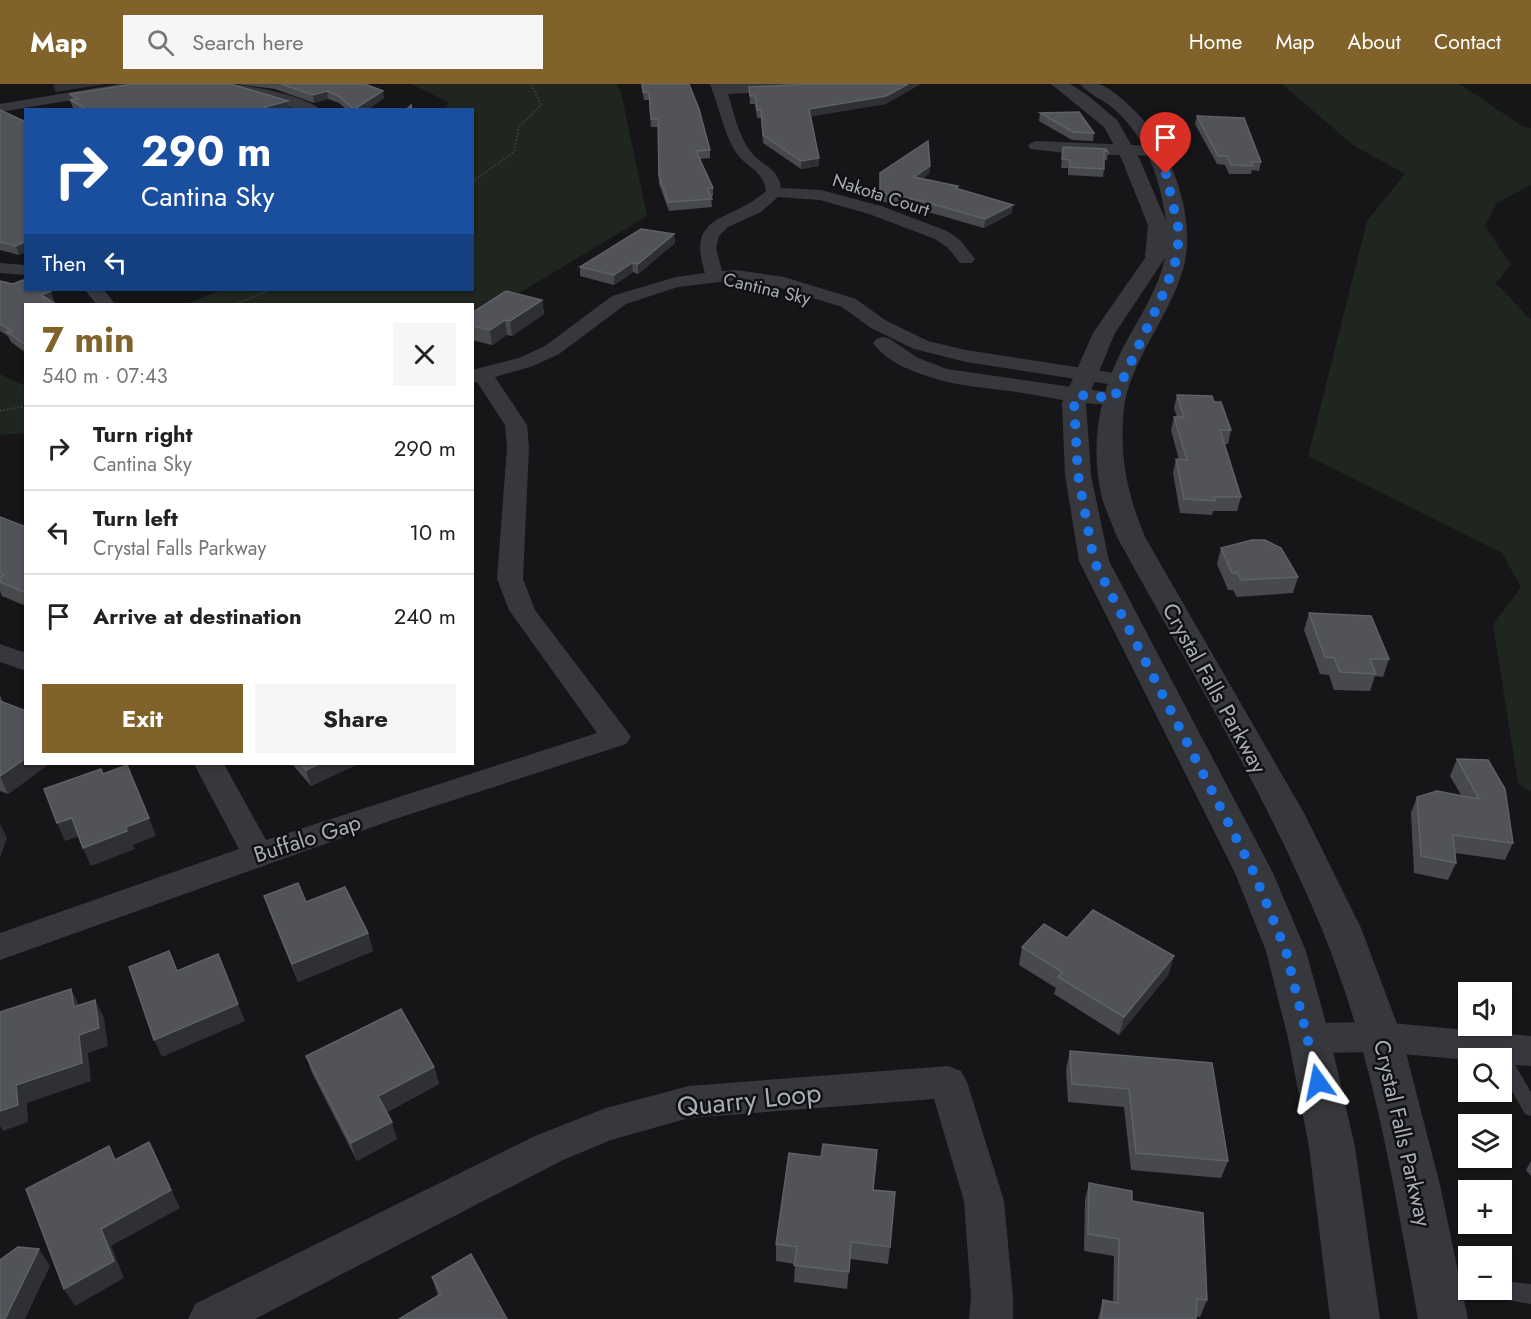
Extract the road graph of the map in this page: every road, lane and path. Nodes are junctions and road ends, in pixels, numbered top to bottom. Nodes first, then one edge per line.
1 (144, 84) edge
2 (231, 84) edge
3 (531, 84) edge
4 (1059, 84) edge
5 (1088, 84) edge
6 (797, 86) edge
7 (718, 87) edge
8 (16, 91) dead end
9 (29, 106) edge
10 (0, 108) edge
11 (309, 108) edge
12 (1036, 146) dead end
13 (1126, 151) junction
14 (1157, 151) junction
15 (474, 181) edge
16 (774, 192) junction
17 (966, 259) dead end
18 (0, 268) edge
19 (24, 270) edge
20 (715, 277) junction
21 (95, 291) edge
22 (268, 291) edge
23 (105, 303) edge
24 (238, 303) edge
25 (476, 372) edge
26 (1082, 385) junction
27 (1117, 389) junction
28 (24, 406) edge
29 (0, 411) edge
30 (1180, 627) junction
31 (1129, 632) junction
32 (0, 652) edge
33 (24, 662) edge
34 (210, 765) edge
35 (258, 854) junction
36 (0, 947) edge
37 (1381, 1037) junction
38 (1309, 1038) junction
39 (1496, 1048) edge
40 (1512, 1049) edge
41 (1531, 1051) edge
42 (1512, 1075) edge
43 (1531, 1108) edge
44 (1512, 1292) edge
45 (1531, 1294) edge
46 (1449, 1295) edge
47 (210, 1319) edge
48 (991, 1319) edge
49 (1354, 1319) edge

1 - 9 street
2 - 11 street
3 - 15 path
4 - 13 street
5 - 14 street, Crystal Falls Parkway
6 - 7 street
7 - 16 street
8 - 9 street
9 - 10 street
12 - 13 street
13 - 14 street
13 - 26 street
14 - 27 street, Crystal Falls Parkway
16 - 17 street, Nakota Court
16 - 20 street
18 - 19 street
20 - 25 street
20 - 26 street, Cantina Sky
21 - 23 street
22 - 24 path
25 - 35 street, Buffalo Gap
26 - 27 street, Cantina Sky
26 - 31 street
27 - 30 street, Crystal Falls Parkway
28 - 29 path
30 - 31 street
30 - 37 street, Crystal Falls Parkway
31 - 38 street
32 - 33 street
34 - 35 street
35 - 36 street, Buffalo Gap
37 - 38 street
37 - 39 street
37 - 46 street, Crystal Falls Parkway
38 - 49 street
40 - 41 street
42 - 43 lane
44 - 45 lane
47 - 48 street, Quarry Loop

